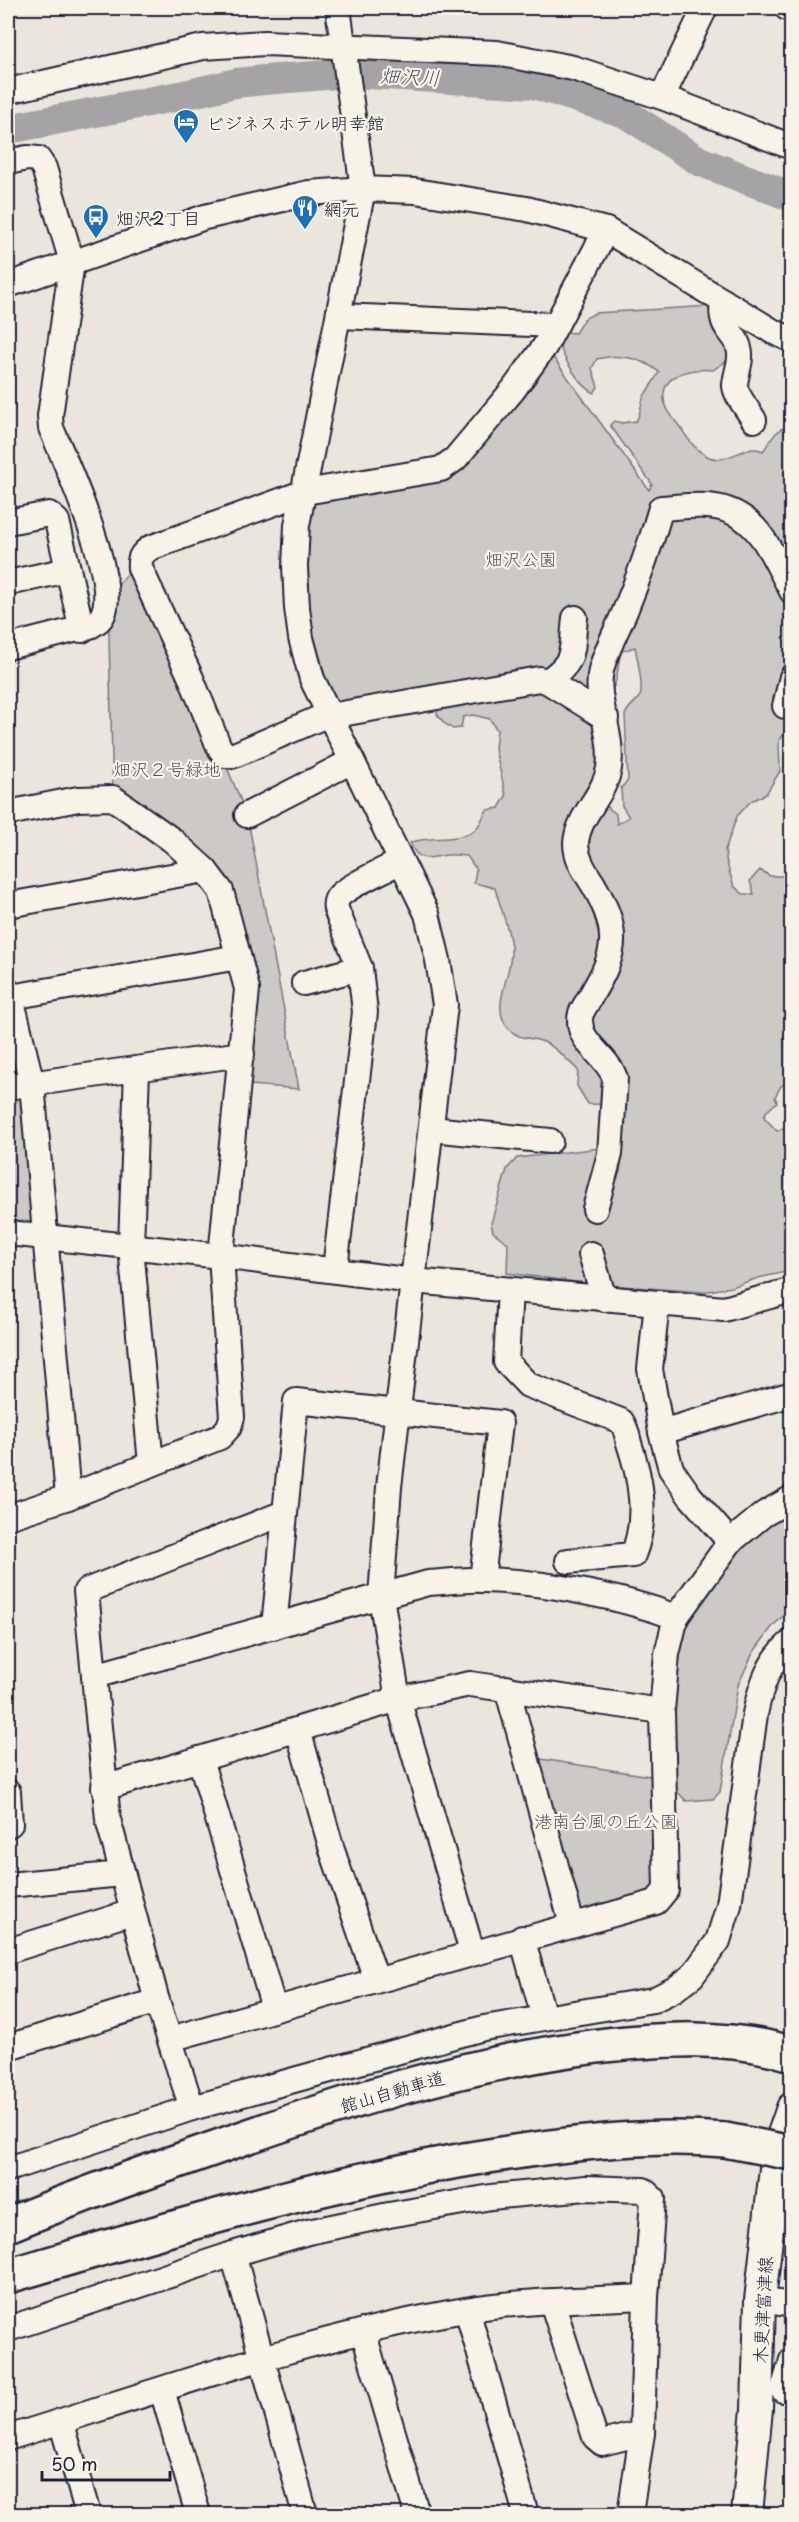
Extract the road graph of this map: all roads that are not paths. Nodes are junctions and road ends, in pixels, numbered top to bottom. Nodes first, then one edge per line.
1 (338, 8) edge
2 (705, 8) edge
3 (787, 8) edge
4 (792, 10) edge
5 (343, 46) junction
6 (8, 91) edge
7 (662, 97) junction
8 (792, 147) edge
9 (8, 162) edge
10 (363, 189) junction
11 (606, 230) junction
12 (72, 262) junction
13 (8, 285) edge
14 (723, 301) junction
15 (339, 316) junction
16 (556, 325) junction
17 (792, 340) edge
18 (754, 420) dead end
19 (305, 492) junction
20 (8, 522) edge
21 (68, 570) junction
22 (8, 583) edge
23 (792, 591) edge
24 (575, 618) dead end
25 (81, 630) junction
26 (8, 647) edge
27 (792, 677) edge
28 (547, 681) junction
29 (785, 706) dead end
30 (329, 715) junction
31 (606, 718) junction
32 (352, 761) junction
33 (8, 813) edge
34 (247, 815) dead end
35 (401, 861) junction
36 (205, 870) junction
37 (8, 906) edge
38 (238, 957) junction
39 (360, 968) junction
40 (304, 983) dead end
41 (9, 994) edge
42 (242, 1054) junction
43 (137, 1069) junction
44 (32, 1084) junction
45 (8, 1087) edge
46 (432, 1129) junction
47 (549, 1142) dead end
48 (595, 1209) dead end
49 (8, 1233) edge
50 (44, 1237) junction
51 (131, 1247) junction
52 (591, 1254) dead end
53 (221, 1256) junction
54 (334, 1269) junction
55 (413, 1281) junction
56 (510, 1290) junction
57 (792, 1290) edge
58 (604, 1299) junction
59 (657, 1303) junction
60 (792, 1394) edge
61 (399, 1410) junction
62 (660, 1432) junction
63 (151, 1464) junction
64 (68, 1497) junction
65 (792, 1498) edge
66 (284, 1513) junction
67 (8, 1517) edge
68 (730, 1542) junction
69 (568, 1561) dead end
70 (482, 1580) junction
71 (381, 1597) junction
72 (676, 1617) junction
73 (274, 1627) junction
74 (792, 1641) edge
75 (94, 1676) junction
76 (507, 1688) junction
77 (398, 1699) junction
78 (662, 1711) junction
79 (298, 1730) junction
80 (200, 1760) junction
81 (104, 1788) junction
82 (8, 1792) edge
83 (8, 1825) edge
84 (122, 1874) junction
85 (8, 1886) edge
86 (132, 1912) junction
87 (572, 1924) junction
88 (522, 1938) junction
89 (8, 1951) edge
90 (472, 1952) junction
91 (376, 1979) junction
92 (157, 2001) junction
93 (274, 2008) junction
94 (544, 2017) junction
95 (170, 2039) junction
96 (8, 2047) edge
97 (792, 2054) edge
98 (192, 2108) junction
99 (792, 2108) edge
100 (792, 2153) edge
101 (8, 2169) edge
102 (8, 2225) edge
103 (233, 2253) junction
104 (8, 2276) edge
105 (646, 2298) junction
106 (760, 2300) junction
107 (552, 2302) junction
108 (792, 2305) edge
109 (467, 2310) junction
110 (8, 2329) edge
111 (363, 2331) junction
112 (261, 2360) junction
113 (792, 2360) edge
114 (162, 2390) junction
115 (783, 2390) dead end
116 (61, 2421) junction
117 (642, 2433) junction
118 (8, 2438) edge
119 (88, 2514) edge
120 (198, 2514) edge
121 (305, 2514) edge
122 (417, 2514) edge
123 (526, 2514) edge
124 (630, 2514) edge
125 (747, 2514) edge

1 - 5 street
2 - 7 street
3 - 4 street
5 - 6 street
5 - 7 street
5 - 10 street
7 - 8 street
9 - 12 street
10 - 11 street
10 - 12 street
10 - 15 street
11 - 14 street
11 - 16 street
12 - 13 street
12 - 25 street
14 - 17 street
14 - 18 street
15 - 16 street
15 - 19 street
16 - 19 street
19 - 30 street
19 - 30 street
20 - 21 street
21 - 22 street
21 - 25 street
23 - 31 street
24 - 28 street
25 - 26 street
27 - 29 street
28 - 30 street
28 - 31 street
30 - 32 street
31 - 48 street
32 - 34 street
32 - 35 street
33 - 36 street
35 - 39 street
35 - 46 street
36 - 37 street
36 - 38 street
38 - 41 street
38 - 42 street
39 - 40 street
39 - 54 street
41 - 44 street
42 - 43 street
42 - 53 street
43 - 44 street
43 - 51 street
44 - 45 street
44 - 50 street
46 - 47 street
46 - 55 street
49 - 50 street
50 - 51 street
50 - 64 street
51 - 53 street
51 - 63 street
52 - 58 street
53 - 54 street
53 - 63 street
54 - 55 street
55 - 56 street
55 - 61 street
56 - 58 street
56 - 69 street
57 - 59 street
58 - 59 street
59 - 62 street
60 - 62 street
61 - 66 street
61 - 70 street
61 - 71 street
62 - 68 street
63 - 64 street
64 - 67 street
65 - 68 street
66 - 73 street
66 - 75 street
68 - 72 street
70 - 71 street
70 - 72 street
71 - 73 street
71 - 77 street
72 - 78 street
73 - 75 street
74 - 94 street
75 - 81 street
76 - 77 street
76 - 78 street
76 - 87 street
77 - 79 street
77 - 90 street
78 - 87 street
79 - 80 street
79 - 91 street
80 - 81 street
80 - 93 street
81 - 84 street
82 - 83 street
84 - 85 street
84 - 86 street
86 - 89 street
86 - 92 street
87 - 88 street
88 - 90 street
88 - 94 street
90 - 91 street
91 - 93 street
92 - 95 street
92 - 96 street
93 - 95 street
94 - 98 street
95 - 98 street
97 - 102 highway, 館山自動車道
98 - 101 street
99 - 106 main road, 木更津富津線
100 - 104 highway, bridge
103 - 105 street
103 - 110 street
103 - 112 street
105 - 107 street
105 - 117 street
106 - 108 street
106 - 125 main road, 木更津富津線
107 - 109 street
107 - 117 street
109 - 111 street
109 - 123 street
111 - 112 street
111 - 122 street
112 - 114 street
112 - 121 street
113 - 115 street
114 - 116 street
114 - 120 street
116 - 118 street
116 - 119 street
117 - 124 street

